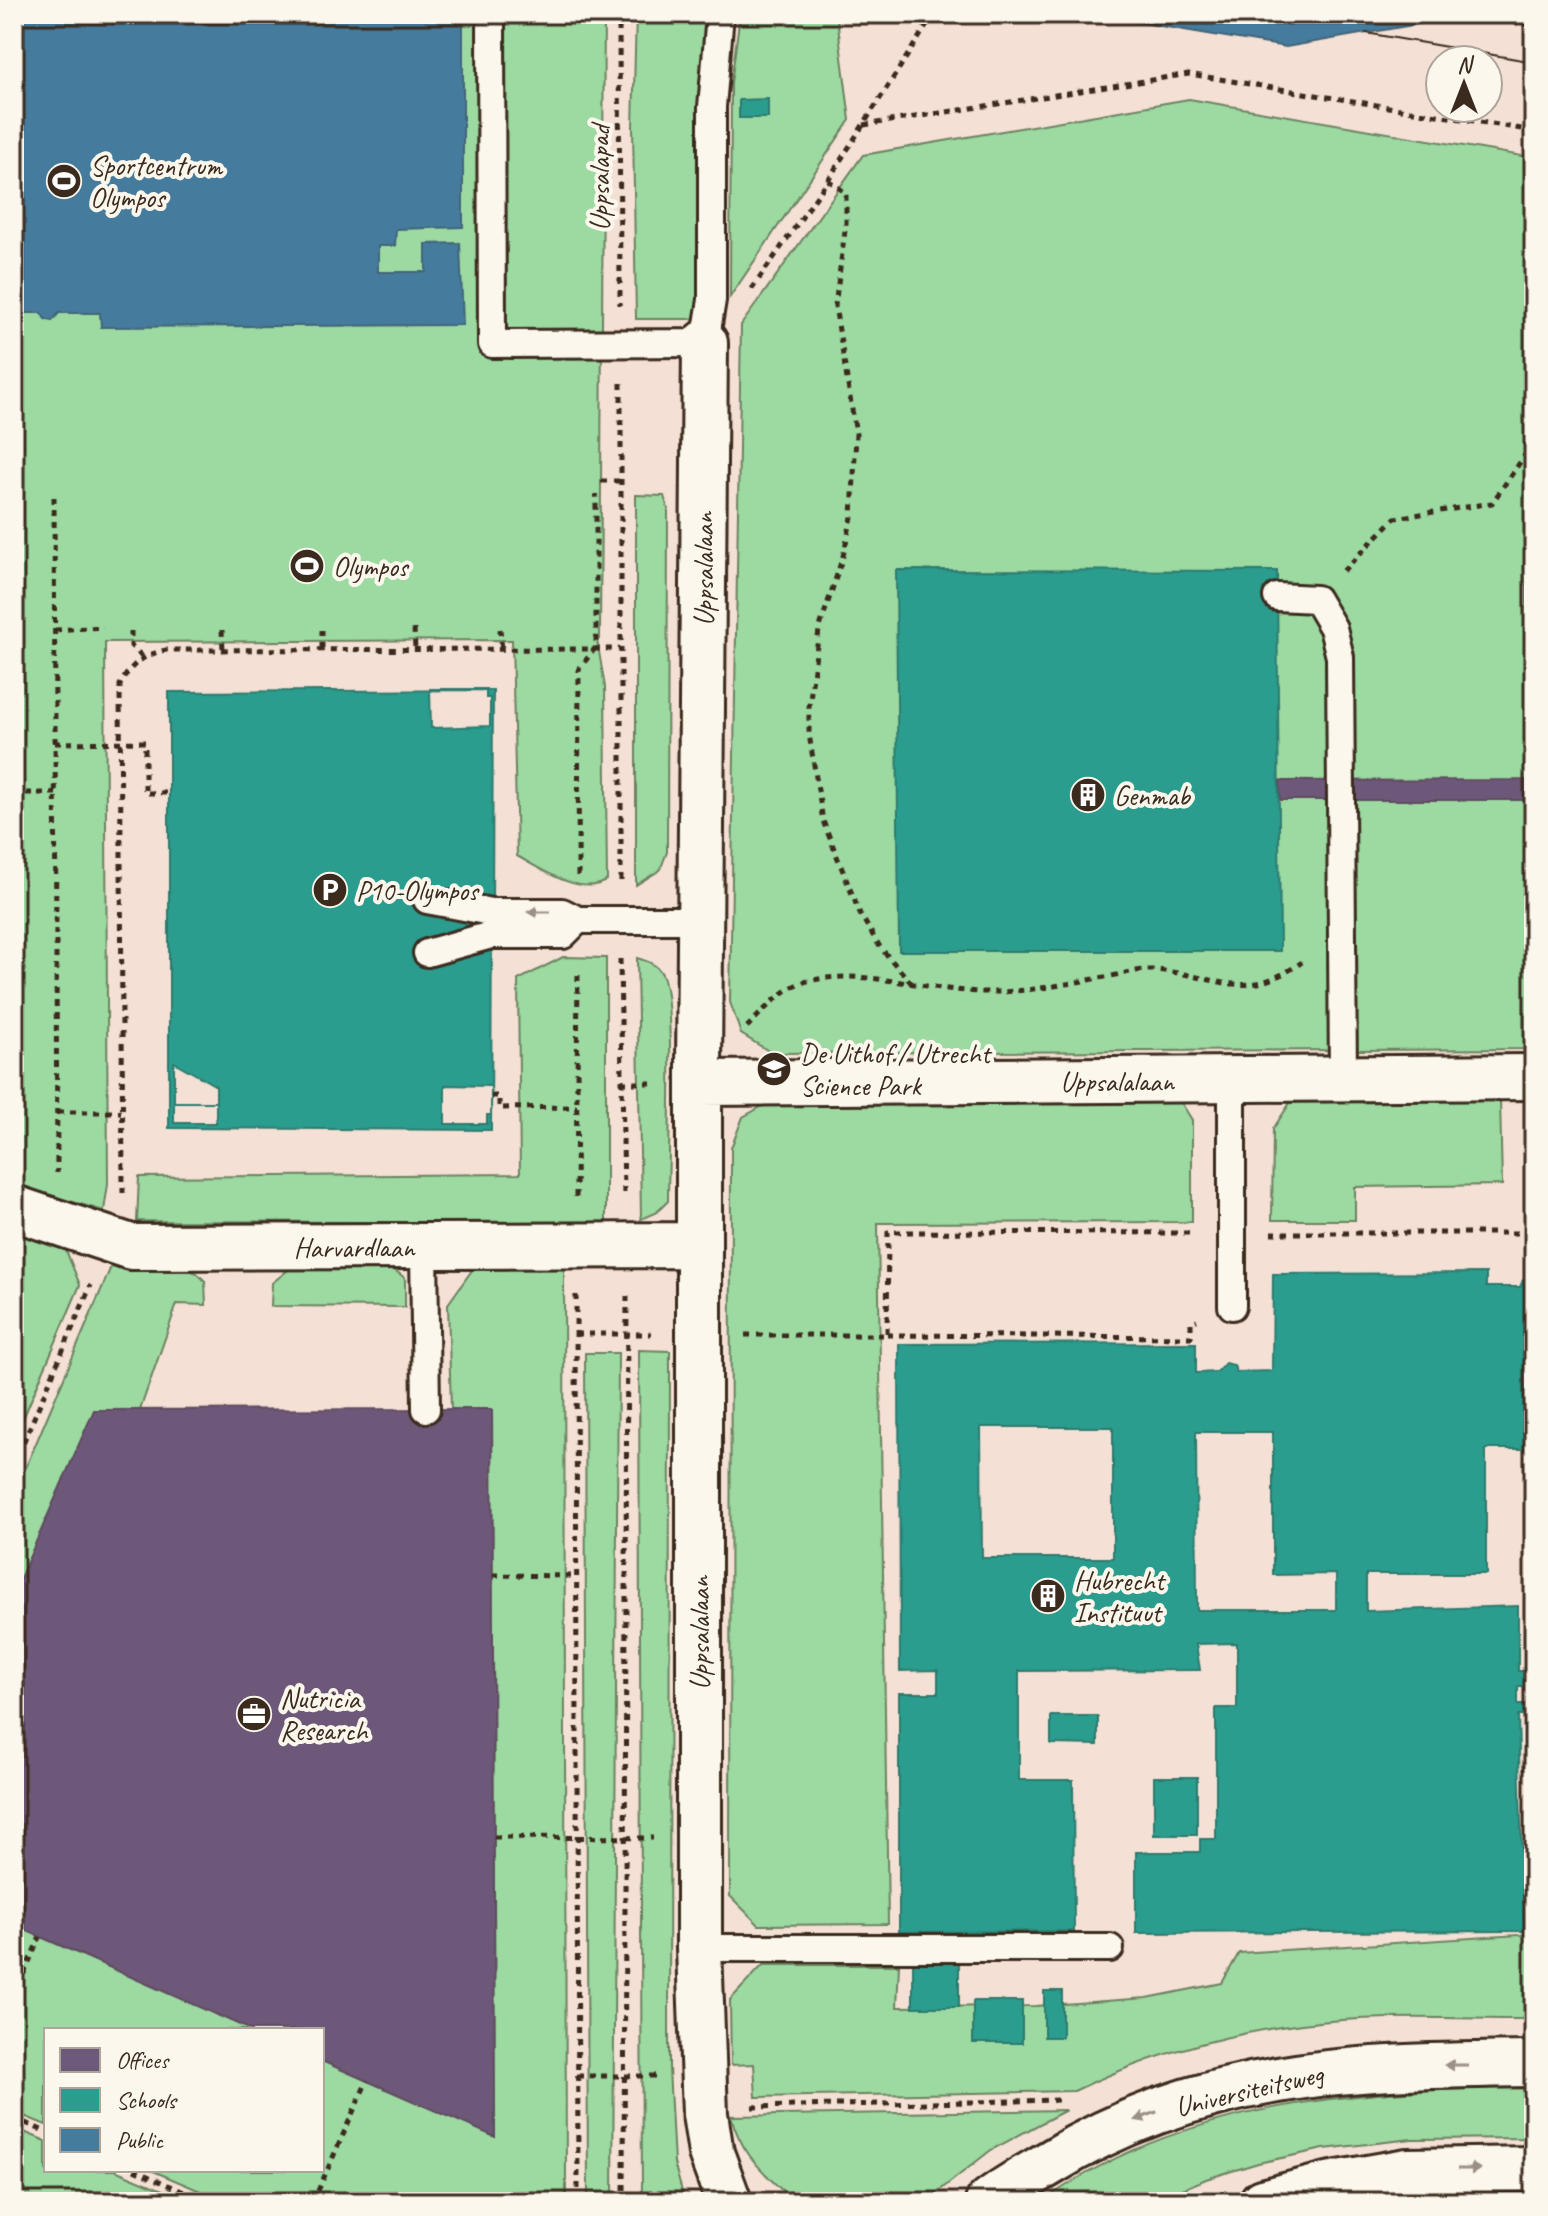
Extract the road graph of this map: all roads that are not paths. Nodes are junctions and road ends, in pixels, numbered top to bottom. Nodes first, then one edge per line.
1 (491, 14) edge
2 (720, 14) edge
3 (705, 343) junction
4 (1277, 597) dead end
5 (427, 900) dead end
6 (578, 920) junction
7 (700, 920) junction
8 (427, 953) dead end
9 (1532, 1077) edge
10 (1343, 1079) junction
11 (1232, 1080) junction
12 (700, 1083) junction
13 (14, 1208) edge
14 (699, 1245) junction
15 (424, 1247) junction
16 (1232, 1306) road end
17 (426, 1409) dead end
18 (699, 1948) junction
19 (1110, 1948) dead end
20 (1534, 2064) edge
21 (1533, 2171) edge
22 (735, 2195) edge
23 (988, 2202) edge
24 (1262, 2202) edge

1 - 3 lane
2 - 3 lane
3 - 7 street, Uppsalalaan
4 - 10 lane
6 -> 5 lane
6 - 7 lane
6 - 8 lane
7 - 12 street, Uppsalalaan
9 - 10 street, Uppsalalaan
10 - 11 street, Uppsalalaan
11 - 12 street, Uppsalalaan
11 - 16 lane
12 - 14 street, Uppsalalaan
13 - 15 street, Harvardlaan
14 - 15 street, Harvardlaan
14 - 18 street, Uppsalalaan
15 - 17 lane
18 - 19 lane
18 - 22 street, Uppsalalaan
20 -> 23 street, Universiteitsweg
24 -> 21 street

